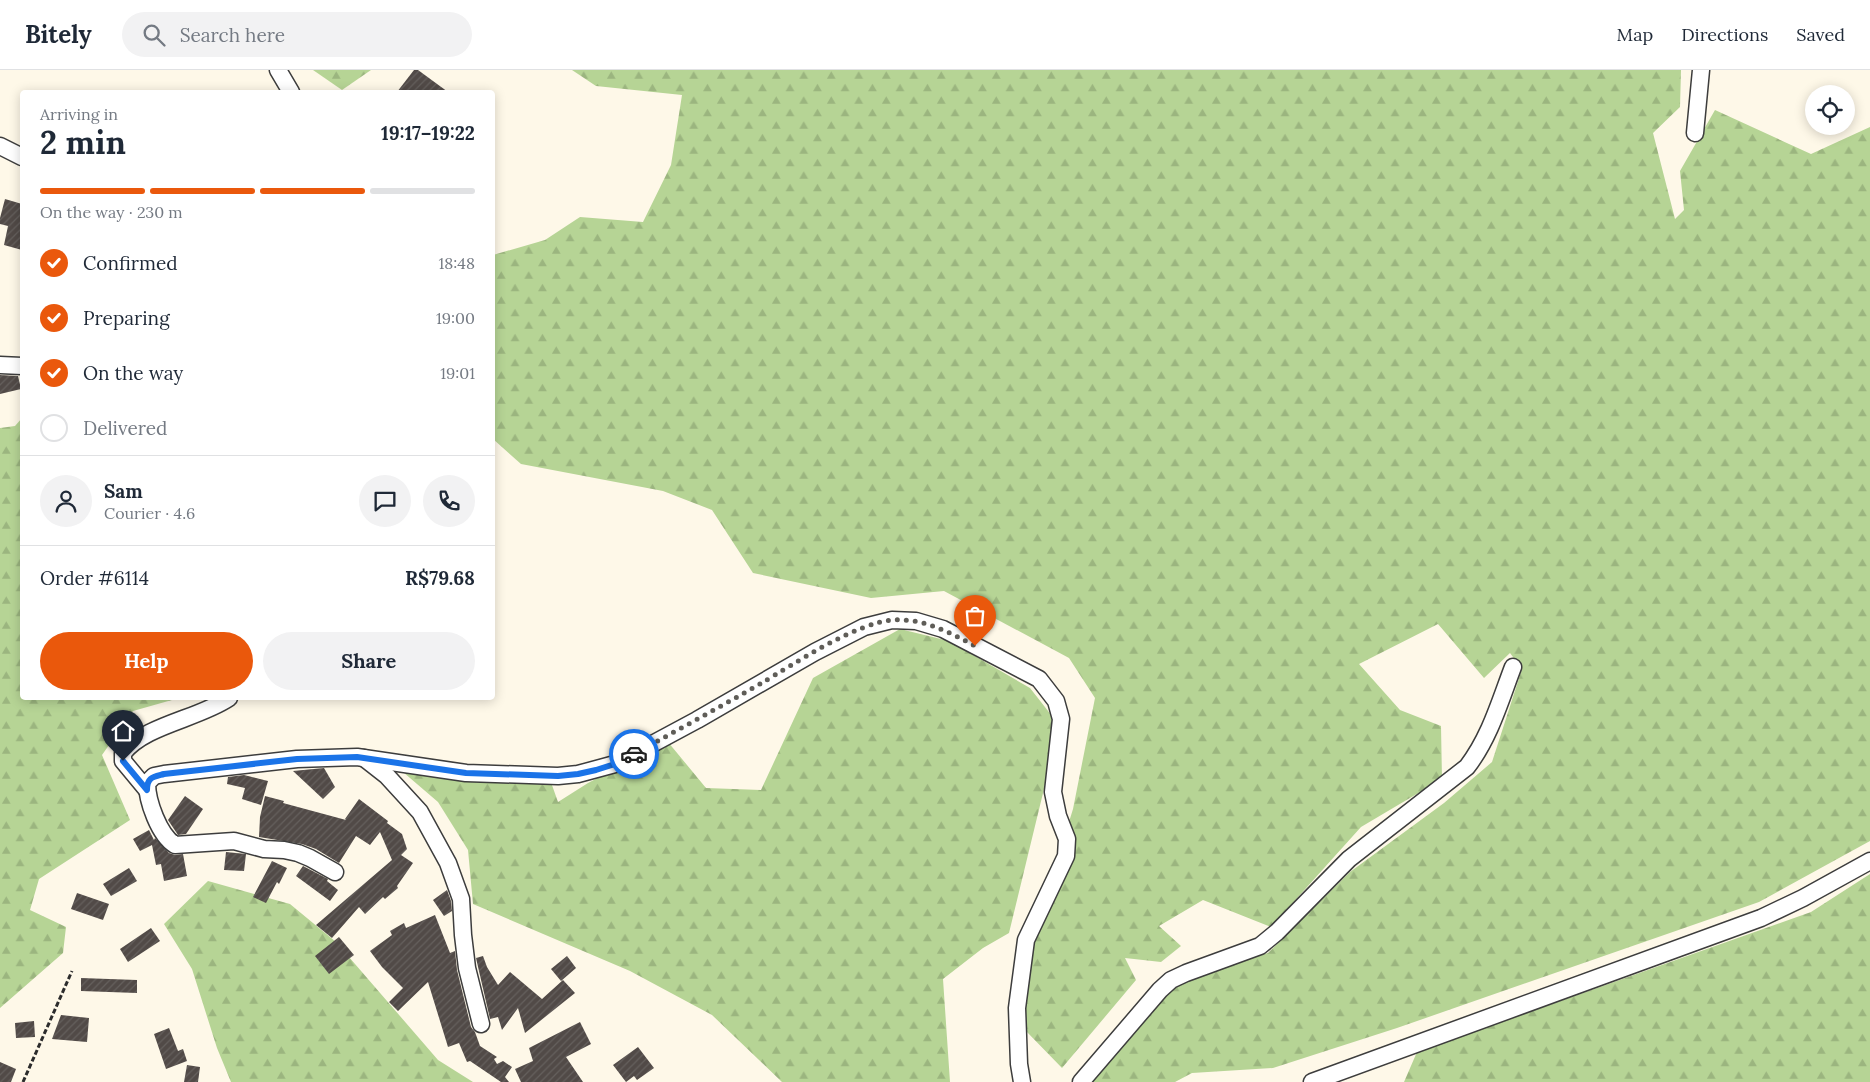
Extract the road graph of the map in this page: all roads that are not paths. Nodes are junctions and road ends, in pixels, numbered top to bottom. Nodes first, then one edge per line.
1 (278, 70) edge
2 (1701, 70) edge
3 (290, 90) edge
4 (1695, 134) dead end
5 (0, 146) edge
6 (20, 156) edge
7 (0, 365) edge
8 (20, 366) edge
9 (1513, 666) dead end
10 (225, 700) edge
11 (364, 758) junction
12 (147, 790) junction
13 (1870, 861) edge
14 (335, 872) dead end
15 (481, 1024) dead end
16 (1022, 1082) edge
17 (1081, 1082) edge
18 (1312, 1082) edge

1 - 3 street
2 - 4 street
5 - 6 street
7 - 8 street
9 - 17 street
10 - 12 street
11 - 12 street
11 - 15 street
11 - 16 street
12 - 14 street
13 - 18 street

